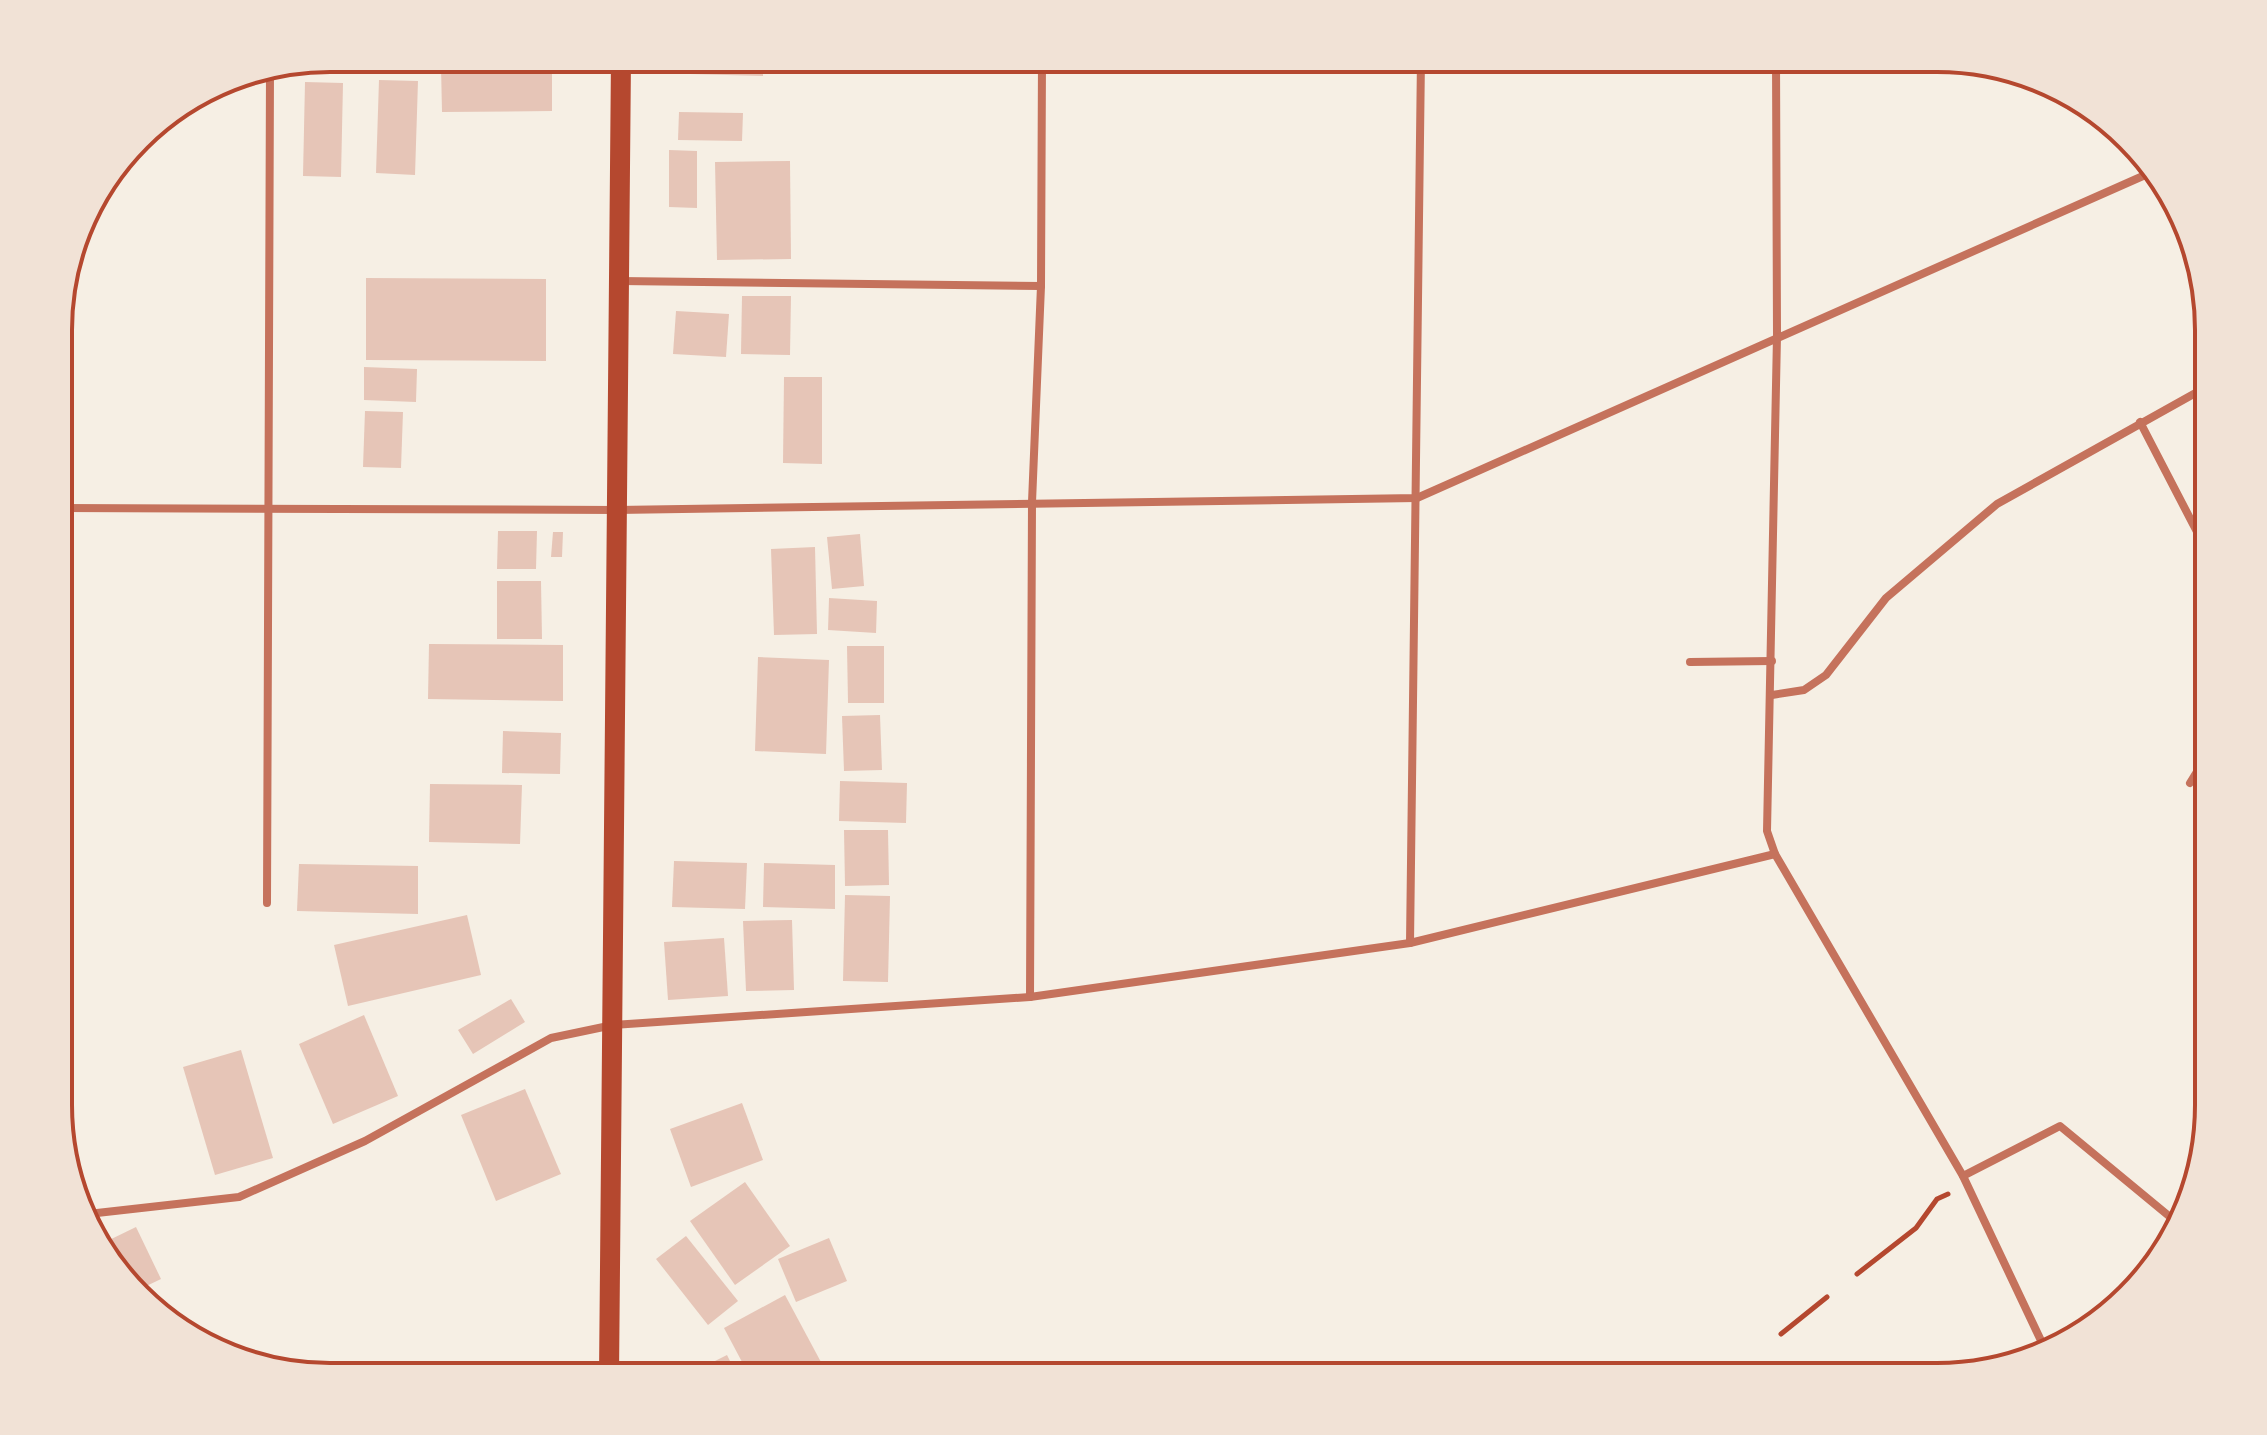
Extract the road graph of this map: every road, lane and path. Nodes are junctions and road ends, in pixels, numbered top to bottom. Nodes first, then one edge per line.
1 (621, 72) edge
2 (1042, 72) edge
3 (1421, 72) edge
4 (1776, 72) edge
5 (270, 80) edge
6 (2143, 176) edge
7 (620, 281) junction
8 (1041, 286) junction
9 (1777, 336) junction
10 (2194, 393) edge
11 (2140, 422) junction
12 (1417, 498) junction
13 (1032, 502) junction
14 (72, 508) edge
15 (267, 508) junction
16 (617, 510) junction
17 (2194, 526) edge
18 (1772, 661) junction
19 (1690, 662) dead end
20 (1772, 695) junction
21 (2194, 777) edge
22 (2190, 783) dead end
23 (1775, 854) junction
24 (267, 903) dead end
25 (1410, 943) junction
26 (1030, 997) junction
27 (613, 1025) junction
28 (1965, 1181) junction
29 (97, 1213) edge
30 (2169, 1216) edge
31 (1857, 1274) dead end
32 (1827, 1297) dead end
33 (1781, 1334) dead end
34 (2041, 1340) edge
35 (609, 1363) edge

1 - 7 main road
2 - 8 street
3 - 12 street
4 - 9 street
5 - 15 street
6 - 9 street
7 - 8 street
7 - 16 main road
8 - 13 street
9 - 12 street
9 - 18 street
10 - 11 street
11 - 17 street
11 - 20 street
12 - 13 street
12 - 25 street
13 - 16 street
13 - 26 street
14 - 15 street
15 - 16 street
15 - 24 street
16 - 27 main road
18 - 19 street
18 - 20 street
20 - 23 street
21 - 22 street
23 - 25 street
23 - 28 street
25 - 26 street
26 - 27 street
27 - 29 street
27 - 35 main road
28 - 30 street
28 - 31 path
28 - 34 street
32 - 33 path

